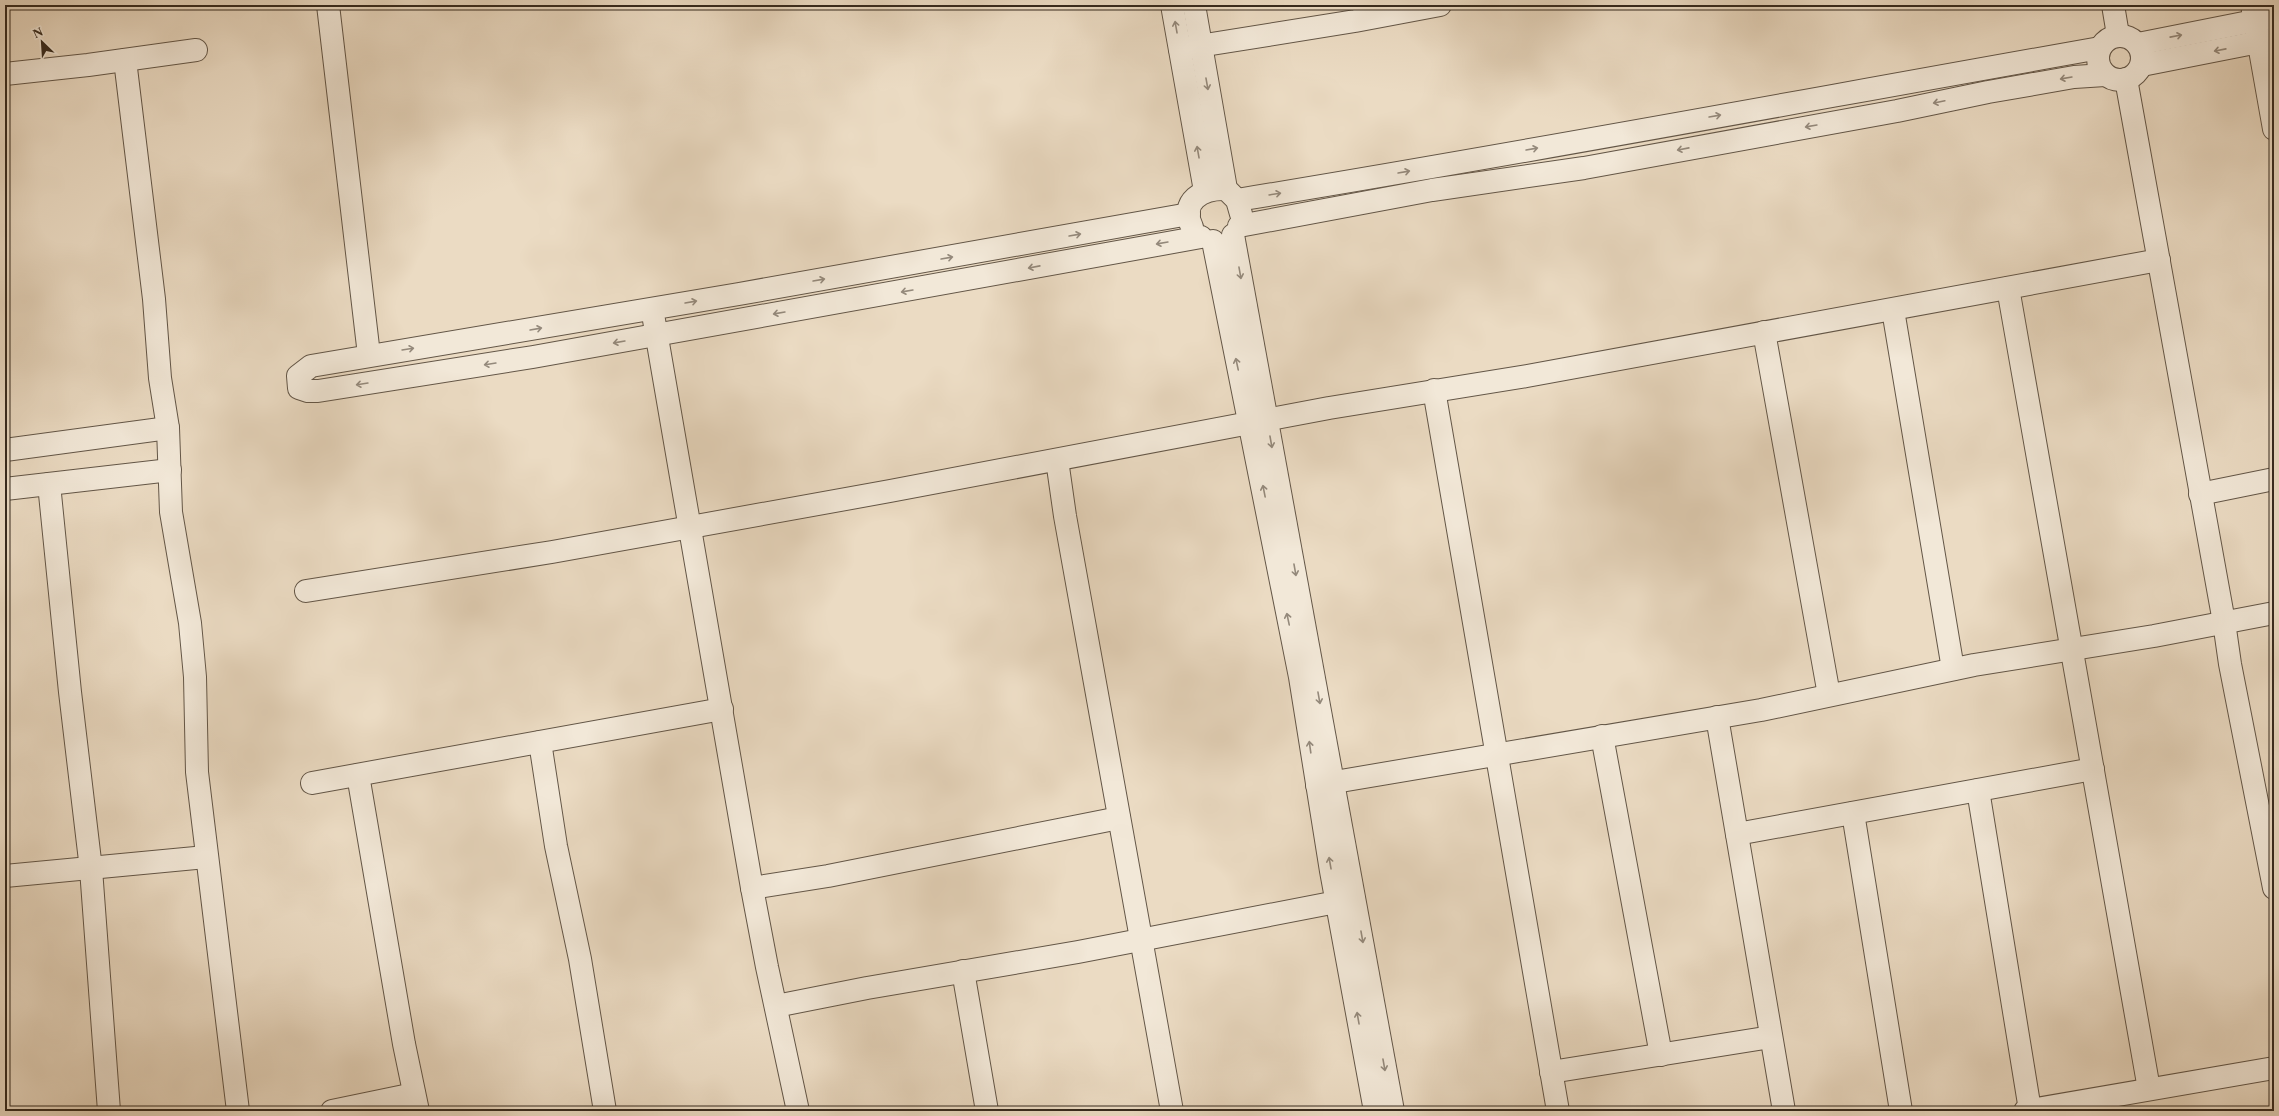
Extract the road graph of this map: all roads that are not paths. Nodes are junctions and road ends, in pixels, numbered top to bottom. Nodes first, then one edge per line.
1 (328, 5) edge
2 (1172, 5) edge
3 (1194, 5) edge
4 (1440, 5) edge
5 (2113, 5) edge
6 (1354, 13) edge
7 (2260, 14) edge
8 (2118, 35) junction
9 (2266, 41) edge
10 (2138, 44) junction
11 (1201, 45) junction
12 (2100, 48) junction
13 (1180, 49) junction
14 (196, 50) dead end
15 (125, 60) junction
16 (2124, 73) junction
17 (5, 74) edge
18 (2274, 129) edge
19 (1222, 193) junction
20 (1189, 214) junction
21 (1221, 235) junction
22 (2159, 260) junction
23 (2008, 288) junction
24 (652, 309) junction
25 (1893, 310) junction
26 (1764, 332) junction
27 (657, 335) junction
28 (369, 355) junction
29 (1434, 390) junction
30 (1259, 422) junction
31 (168, 428) junction
32 (5, 450) edge
33 (1056, 460) junction
34 (170, 470) junction
35 (2274, 479) edge
36 (49, 484) junction
37 (5, 489) edge
38 (2200, 494) junction
39 (691, 526) junction
40 (306, 591) dead end
41 (2274, 613) edge
42 (2224, 622) junction
43 (2072, 649) junction
44 (1952, 669) junction
45 (1829, 695) junction
46 (722, 709) junction
47 (1717, 717) junction
48 (1602, 736) junction
49 (540, 742) junction
50 (1497, 754) junction
51 (2093, 769) junction
52 (358, 775) junction
53 (312, 783) dead end
54 (1326, 784) junction
55 (1978, 790) junction
56 (1853, 813) junction
57 (1119, 818) junction
58 (1737, 834) junction
59 (206, 857) junction
60 (91, 869) junction
61 (5, 876) edge
62 (752, 888) junction
63 (2274, 888) edge
64 (1346, 900) junction
65 (1140, 940) junction
66 (963, 971) junction
67 (776, 1006) junction
68 (1771, 1037) junction
69 (1661, 1055) junction
70 (2274, 1068) edge
71 (1551, 1072) junction
72 (2149, 1089) junction
73 (416, 1103) edge
74 (109, 1111) edge
75 (238, 1111) edge
76 (332, 1111) edge
77 (605, 1111) edge
78 (798, 1111) edge
79 (987, 1111) edge
80 (1172, 1111) edge
81 (1375, 1111) edge
82 (1393, 1111) edge
83 (1558, 1111) edge
84 (1784, 1111) edge
85 (1901, 1111) edge
86 (2028, 1111) edge

1 - 28 street
13 -> 2 street
3 - 11 street
4 - 6 street
5 - 8 street
6 - 11 street
7 - 9 street
10 -> 7 street
8 - 10 street
8 - 12 street
9 -> 16 street
9 - 18 street
10 - 16 street
11 - 13 street
11 -> 19 street
12 - 16 street
19 -> 12 street
19 -> 13 street
14 - 15 street
15 - 17 street
15 - 31 street
16 -> 21 street
16 - 22 street
19 - 20 street
19 - 21 street
20 - 21 street
24 -> 20 street
21 -> 27 street
21 - 30 street
22 - 23 street
22 - 38 street
23 - 25 street
23 - 43 street
24 - 27 street
28 -> 24 street
25 - 26 street
25 - 44 street
26 - 29 street
26 - 45 street
27 -> 28 street
27 - 39 street
29 - 30 street
29 - 50 street
30 - 33 street
30 - 54 street
31 - 32 street
31 - 34 street
33 - 39 street
33 - 57 street
34 - 36 street
34 - 59 street
35 - 38 street
36 - 37 street
36 - 60 street
38 - 42 street
39 - 40 street
39 - 46 street
41 - 42 street
42 - 43 street
42 - 63 street
43 - 44 street
43 - 51 street
44 - 45 street
45 - 47 street
46 - 49 street
46 - 62 street
47 - 48 street
47 - 58 street
48 - 50 street
48 - 69 street
49 - 52 street
49 - 77 street
50 - 54 street
50 - 71 street
51 - 55 street
51 - 72 street
52 - 53 street
52 - 73 street
54 - 64 street
55 - 56 street
55 - 86 street
56 - 58 street
56 - 85 street
57 - 62 street
57 - 65 street
58 - 68 street
59 - 60 street
59 - 75 street
60 - 61 street
60 - 74 street
62 - 67 street
64 - 65 street
81 -> 64 street
64 -> 82 street
65 - 66 street
65 - 80 street
66 - 67 street
66 - 79 street
67 - 78 street
68 - 69 street
68 - 84 street
69 - 71 street
70 - 72 street
71 - 83 street
72 - 86 street
73 - 76 street

